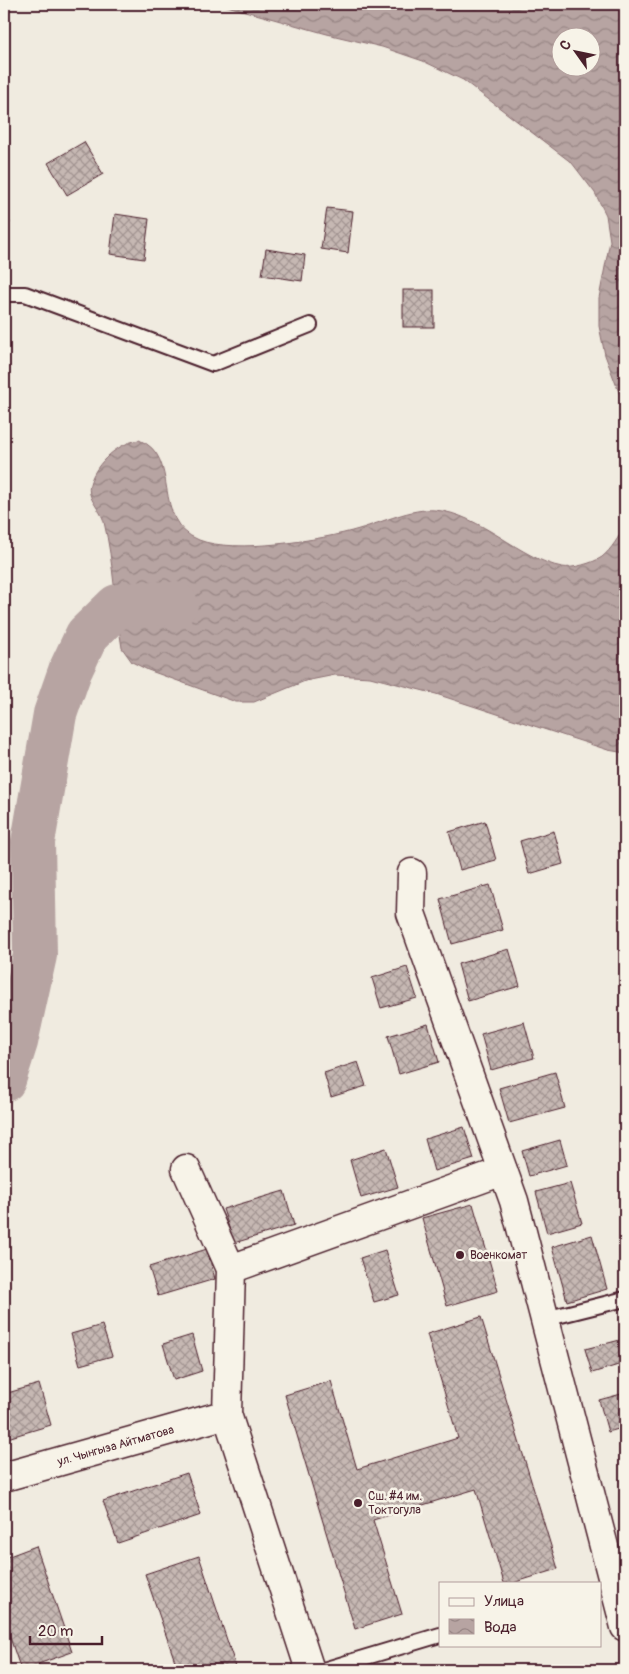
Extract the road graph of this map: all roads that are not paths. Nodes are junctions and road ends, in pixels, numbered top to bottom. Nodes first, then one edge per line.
1 (4, 294) edge
2 (310, 325) dead end
3 (412, 873) dead end
4 (186, 1169) dead end
5 (503, 1171) junction
6 (231, 1269) junction
7 (625, 1299) edge
8 (545, 1319) junction
9 (227, 1414) junction
10 (4, 1476) edge
11 (607, 1584) edge
12 (625, 1627) edge
13 (439, 1635) edge
14 (310, 1670) edge
15 (324, 1670) edge

1 - 2 lane
3 - 5 street
4 - 6 street
5 - 6 street
5 - 8 street
6 - 9 street
7 - 8 lane
8 - 11 street
9 - 10 street, ул. Чынгыза Айтматова
9 - 14 street
11 - 12 street
13 - 15 lane

